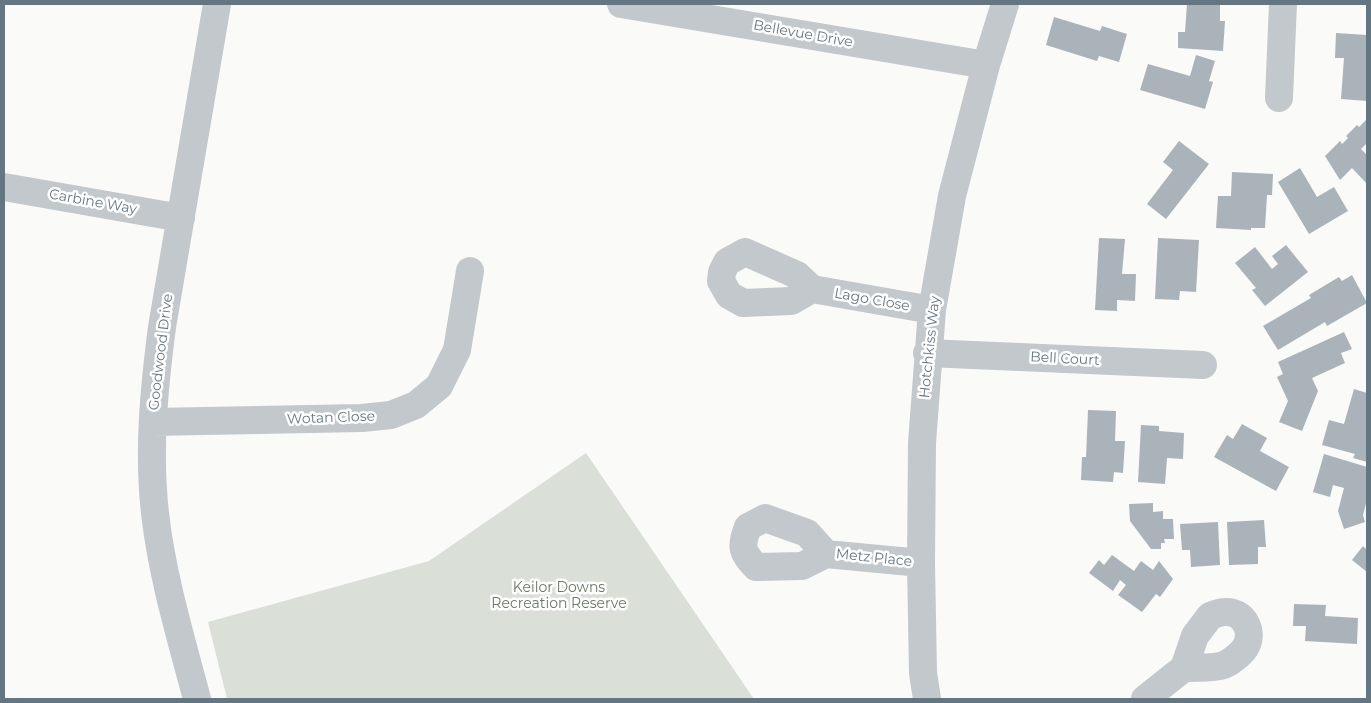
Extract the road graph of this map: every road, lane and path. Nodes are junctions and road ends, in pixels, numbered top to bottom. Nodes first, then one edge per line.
1 (217, 4) edge
2 (621, 4) edge
3 (1005, 4) edge
4 (1283, 4) edge
5 (986, 65) junction
6 (1279, 98) dead end
7 (4, 187) edge
8 (181, 218) junction
9 (470, 271) dead end
10 (812, 289) dead end
11 (932, 310) junction
12 (927, 353) junction
13 (1203, 365) dead end
14 (153, 422) junction
15 (826, 554) dead end
16 (921, 563) junction
17 (1184, 668) dead end
18 (197, 699) edge
19 (926, 699) edge
20 (1145, 699) edge

1 - 8 street, Goodwood Drive
2 - 5 street, Bellevue Drive
3 - 5 street, Hotchkiss Way
4 - 6 street
5 - 11 street, Hotchkiss Way
7 - 8 street, Carbine Way
8 - 14 street, Goodwood Drive
9 - 14 street, Wotan Close
10 - 11 street, Lago Close
11 - 12 street, Hotchkiss Way
12 - 13 street, Bell Court
12 - 16 street, Hotchkiss Way
14 - 18 street, Goodwood Drive
15 - 16 street, Metz Place
16 - 19 street, Hotchkiss Way
17 - 20 street

